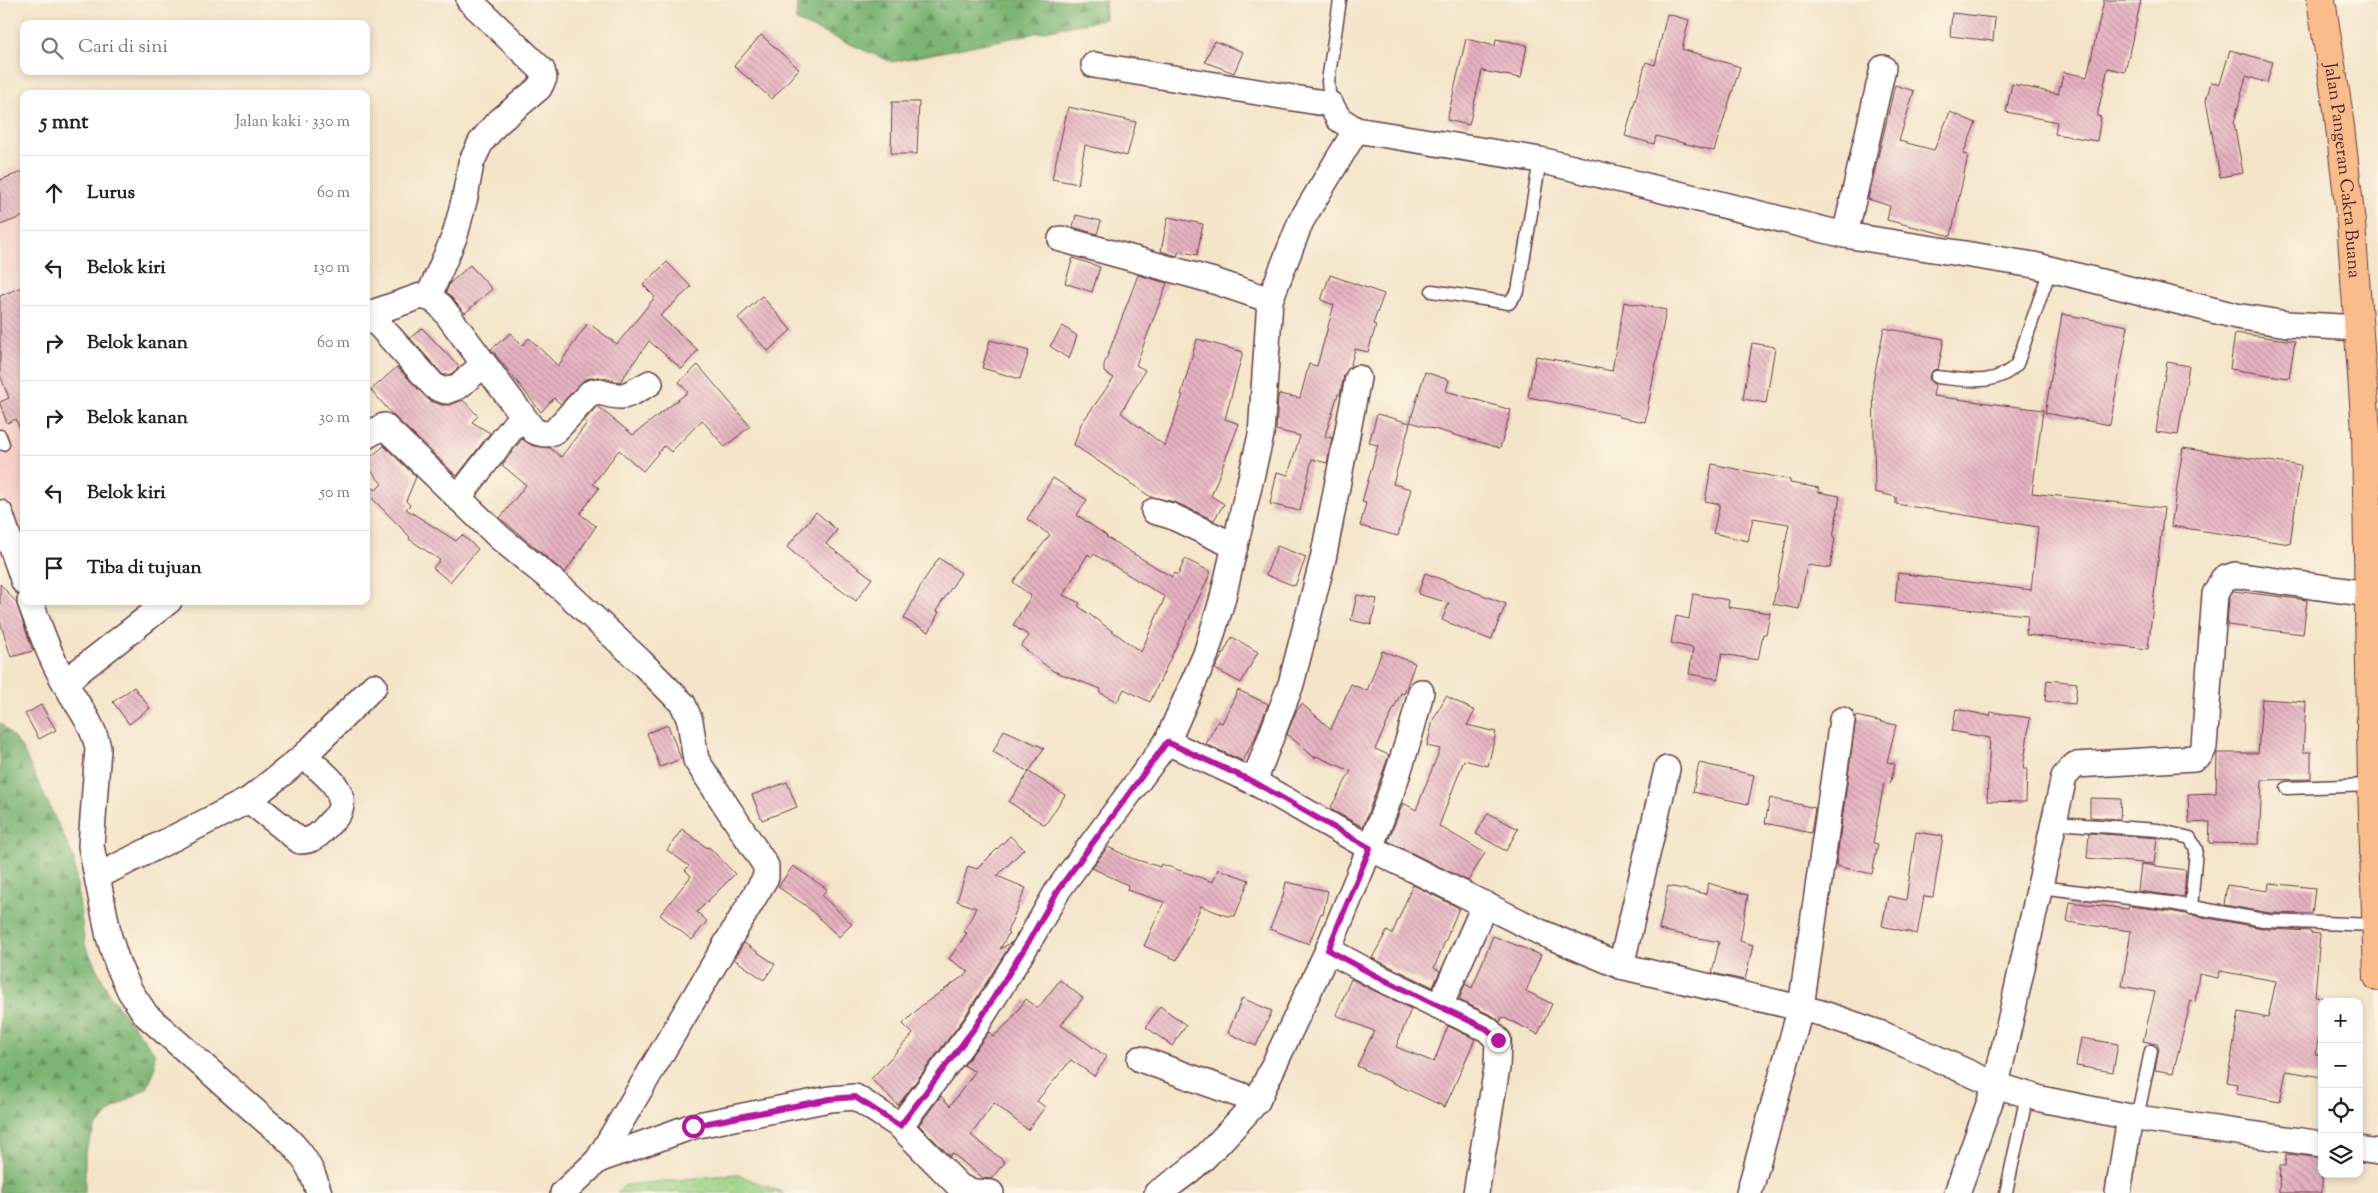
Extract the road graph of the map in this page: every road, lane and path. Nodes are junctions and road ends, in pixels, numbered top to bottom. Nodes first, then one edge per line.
1 (468, 0) edge
2 (1340, 0) edge
3 (2321, 0) edge
4 (1094, 65) dead end
5 (1882, 68) dead end
6 (1330, 104) junction
7 (1356, 130) junction
8 (1540, 160) junction
9 (1845, 235) junction
10 (1061, 238) dead end
11 (2050, 270) junction
12 (1432, 291) dead end
13 (428, 298) junction
14 (1270, 300) junction
15 (370, 314) edge
16 (370, 317) edge
17 (2359, 328) junction
18 (484, 364) junction
19 (1937, 377) dead end
20 (1358, 378) dead end
21 (650, 383) dead end
22 (522, 415) junction
23 (370, 434) edge
24 (458, 498) junction
25 (1154, 511) dead end
26 (0, 512) edge
27 (1235, 546) junction
28 (20, 571) edge
29 (2344, 592) junction
30 (32, 605) edge
31 (164, 605) edge
32 (65, 682) junction
33 (374, 686) dead end
34 (1422, 692) dead end
35 (1842, 720) dead end
36 (1167, 742) junction
37 (304, 756) junction
38 (1667, 769) dead end
39 (1254, 782) junction
40 (2372, 785) junction
41 (2287, 788) dead end
42 (249, 800) junction
43 (2054, 823) junction
44 (1370, 848) junction
45 (98, 876) junction
46 (2040, 887) junction
47 (1485, 904) junction
48 (2191, 908) junction
49 (2375, 925) junction
50 (1328, 950) junction
51 (1621, 966) junction
52 (2378, 977) edge
53 (1440, 1006) junction
54 (1801, 1007) junction
55 (2151, 1051) dead end
56 (1140, 1059) dead end
57 (1996, 1085) junction
58 (2027, 1095) junction
59 (1257, 1101) junction
60 (2134, 1118) junction
61 (900, 1126) junction
62 (2318, 1143) edge
63 (2363, 1150) edge
64 (2378, 1152) edge
65 (598, 1160) junction
66 (319, 1193) edge
67 (563, 1193) edge
68 (991, 1193) edge
69 (1157, 1193) edge
70 (1476, 1193) edge
71 (1749, 1193) edge
72 (1957, 1193) edge
73 (2006, 1193) edge
74 (2118, 1193) edge

1 - 13 street
2 - 6 lane
3 - 17 main road, Jalan Pangeran Cakra Buana
4 - 6 street
5 - 9 street
6 - 7 street
7 - 8 street
7 - 14 street
8 - 9 street
8 - 12 lane
9 - 11 street
10 - 14 street
11 - 17 street
11 - 19 lane
13 - 15 street
13 - 18 street
14 - 27 street
16 - 18 street
17 - 29 main road, Jalan Pangeran Cakra Buana
18 - 22 street
20 - 39 street
21 - 22 street
22 - 24 street
23 - 24 street
24 - 65 street
25 - 27 street
26 - 28 street
27 - 36 street
29 - 40 main road, Jalan Pangeran Cakra Buana
29 - 43 street
30 - 32 street
31 - 32 street
32 - 45 street
33 - 37 street
34 - 44 street
35 - 54 street
36 - 39 street
36 - 61 street
37 - 42 street
37 - 42 street
38 - 51 street
39 - 44 street
40 - 41 lane
40 - 49 main road, Jalan Pangeran Cakra Buana
42 - 45 street
43 - 46 street
43 - 48 lane
44 - 47 street
44 - 50 street
45 - 66 street
46 - 48 lane
46 - 57 street
47 - 51 street
47 - 53 street
48 - 49 lane
49 - 52 main road, Jalan Pangeran Cakra Buana
50 - 53 street
50 - 59 street
51 - 54 street
53 - 70 street
54 - 57 street
54 - 71 street
55 - 60 lane
56 - 59 street
57 - 58 street
57 - 72 street
58 - 60 street
58 - 73 lane
59 - 69 street
60 - 62 street
60 - 74 street
61 - 65 street
61 - 68 street
63 - 64 street
65 - 67 street

